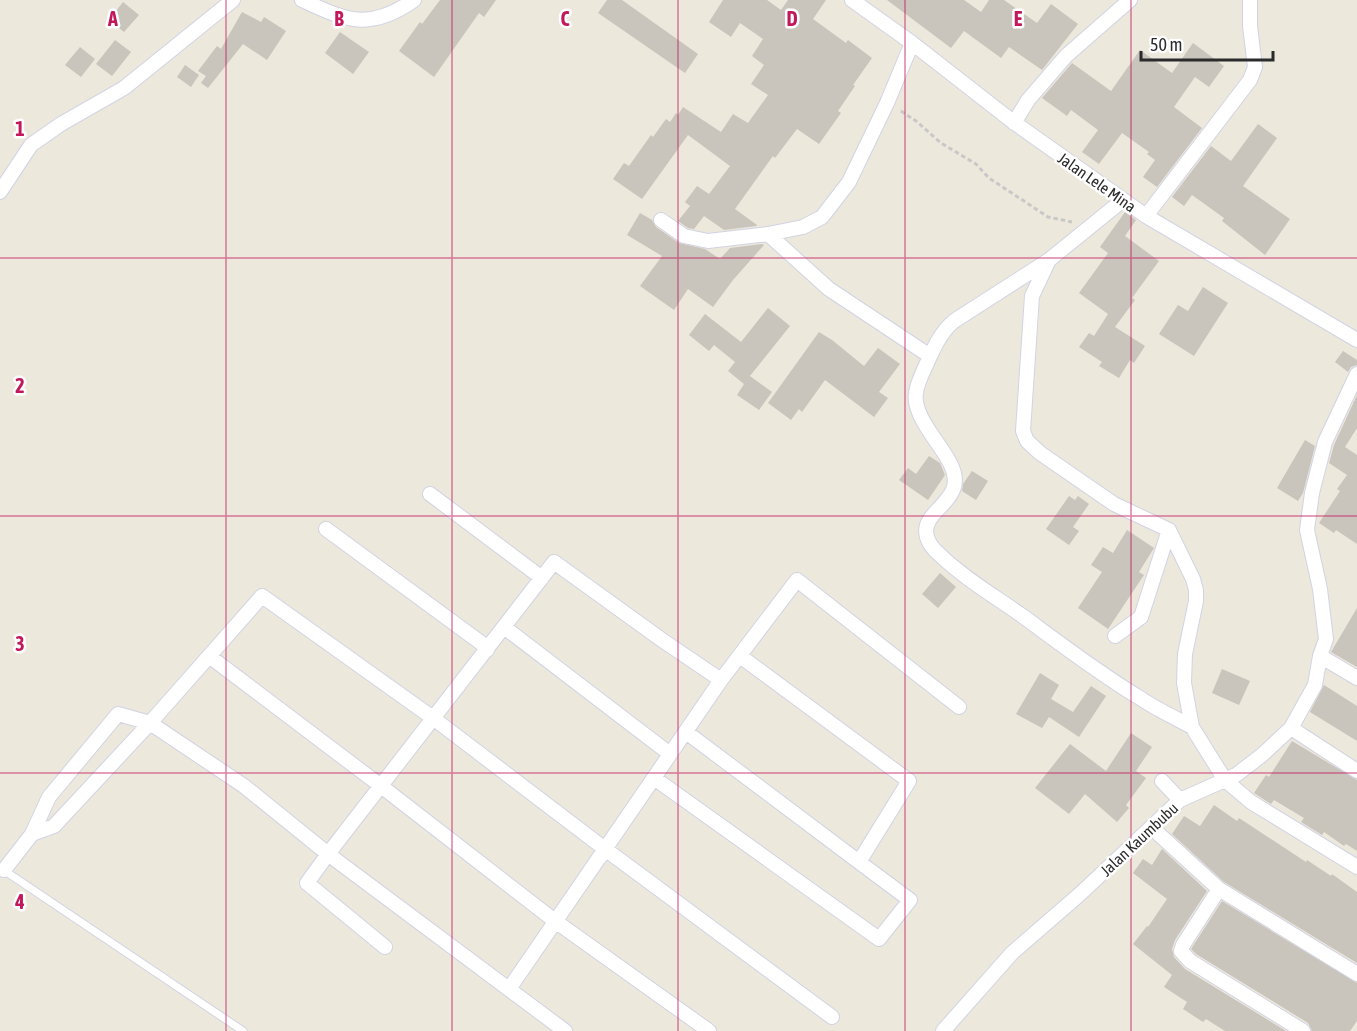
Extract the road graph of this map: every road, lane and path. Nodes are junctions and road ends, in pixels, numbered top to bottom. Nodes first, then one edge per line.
1 (233, 0) edge
2 (302, 0) edge
3 (414, 0) edge
4 (852, 0) edge
5 (1130, 0) edge
6 (1250, 0) edge
7 (912, 43) junction
8 (887, 103) junction
9 (1014, 123) junction
10 (0, 192) edge
11 (1123, 200) junction
12 (1146, 216) junction
13 (661, 220) dead end
14 (1091, 226) junction
15 (768, 234) junction
16 (1049, 260) junction
17 (1356, 337) edge
18 (930, 356) junction
19 (1357, 374) edge
20 (430, 495) dead end
21 (326, 529) dead end
22 (1169, 530) junction
23 (542, 578) junction
24 (504, 627) junction
25 (1115, 636) dead end
26 (488, 648) junction
27 (209, 656) junction
28 (740, 656) junction
29 (1320, 656) junction
30 (1357, 678) edge
31 (721, 680) junction
32 (959, 707) dead end
33 (433, 718) junction
34 (150, 723) junction
35 (1192, 727) junction
36 (1291, 728) junction
37 (686, 732) junction
38 (670, 754) junction
39 (1357, 771) edge
40 (654, 778) junction
41 (1225, 780) junction
42 (1162, 781) dead end
43 (381, 786) junction
44 (1180, 800) junction
45 (1151, 827) junction
46 (32, 834) junction
47 (605, 849) junction
48 (328, 854) junction
49 (859, 862) junction
50 (1357, 867) edge
51 (2, 869) edge
52 (1219, 890) junction
53 (555, 921) junction
54 (384, 946) dead end
55 (1357, 974) edge
56 (509, 988) junction
57 (832, 1017) dead end
58 (243, 1031) edge
59 (565, 1031) edge
60 (709, 1031) edge
61 (943, 1031) edge
62 (1303, 1031) edge

1 - 10 street
2 - 3 street
4 - 7 street, Jalan Lele Mina
5 - 9 street
6 - 12 street
7 - 8 street
7 - 9 street, Jalan Lele Mina
8 - 14 path
8 - 15 street
9 - 11 street, Jalan Lele Mina
11 - 12 street, Jalan Lele Mina
11 - 14 street
12 - 17 street, Jalan Lele Mina
13 - 15 street
14 - 16 street
15 - 18 street
16 - 18 street
16 - 22 street
18 - 35 street
19 - 29 street, Jalan Kaumbubu
20 - 23 street
21 - 26 street
22 - 25 street
22 - 35 street
23 - 24 street
23 - 31 street
24 - 26 street
24 - 38 street
26 - 33 street
27 - 33 street
27 - 34 street
27 - 43 street
28 - 31 street
28 - 32 street
28 - 49 street
29 - 30 street
29 - 36 street, Jalan Kaumbubu
31 - 37 street
33 - 43 street
33 - 47 street
34 - 46 street
34 - 46 street
34 - 48 street
35 - 41 street
36 - 39 street
36 - 41 street, Jalan Kaumbubu
37 - 38 street
37 - 49 street
38 - 40 street
40 - 47 street
40 - 49 street
41 - 44 street, Jalan Kaumbubu
41 - 50 street
42 - 44 street
43 - 48 street
43 - 53 street
44 - 45 street, Jalan Kaumbubu
45 - 52 street
45 - 61 street, Jalan Kaumbubu
46 - 51 street
47 - 53 street
47 - 57 street
48 - 54 street
48 - 56 street
51 - 58 lane
52 - 55 street
52 - 62 street
53 - 56 street
53 - 60 street
56 - 59 street

